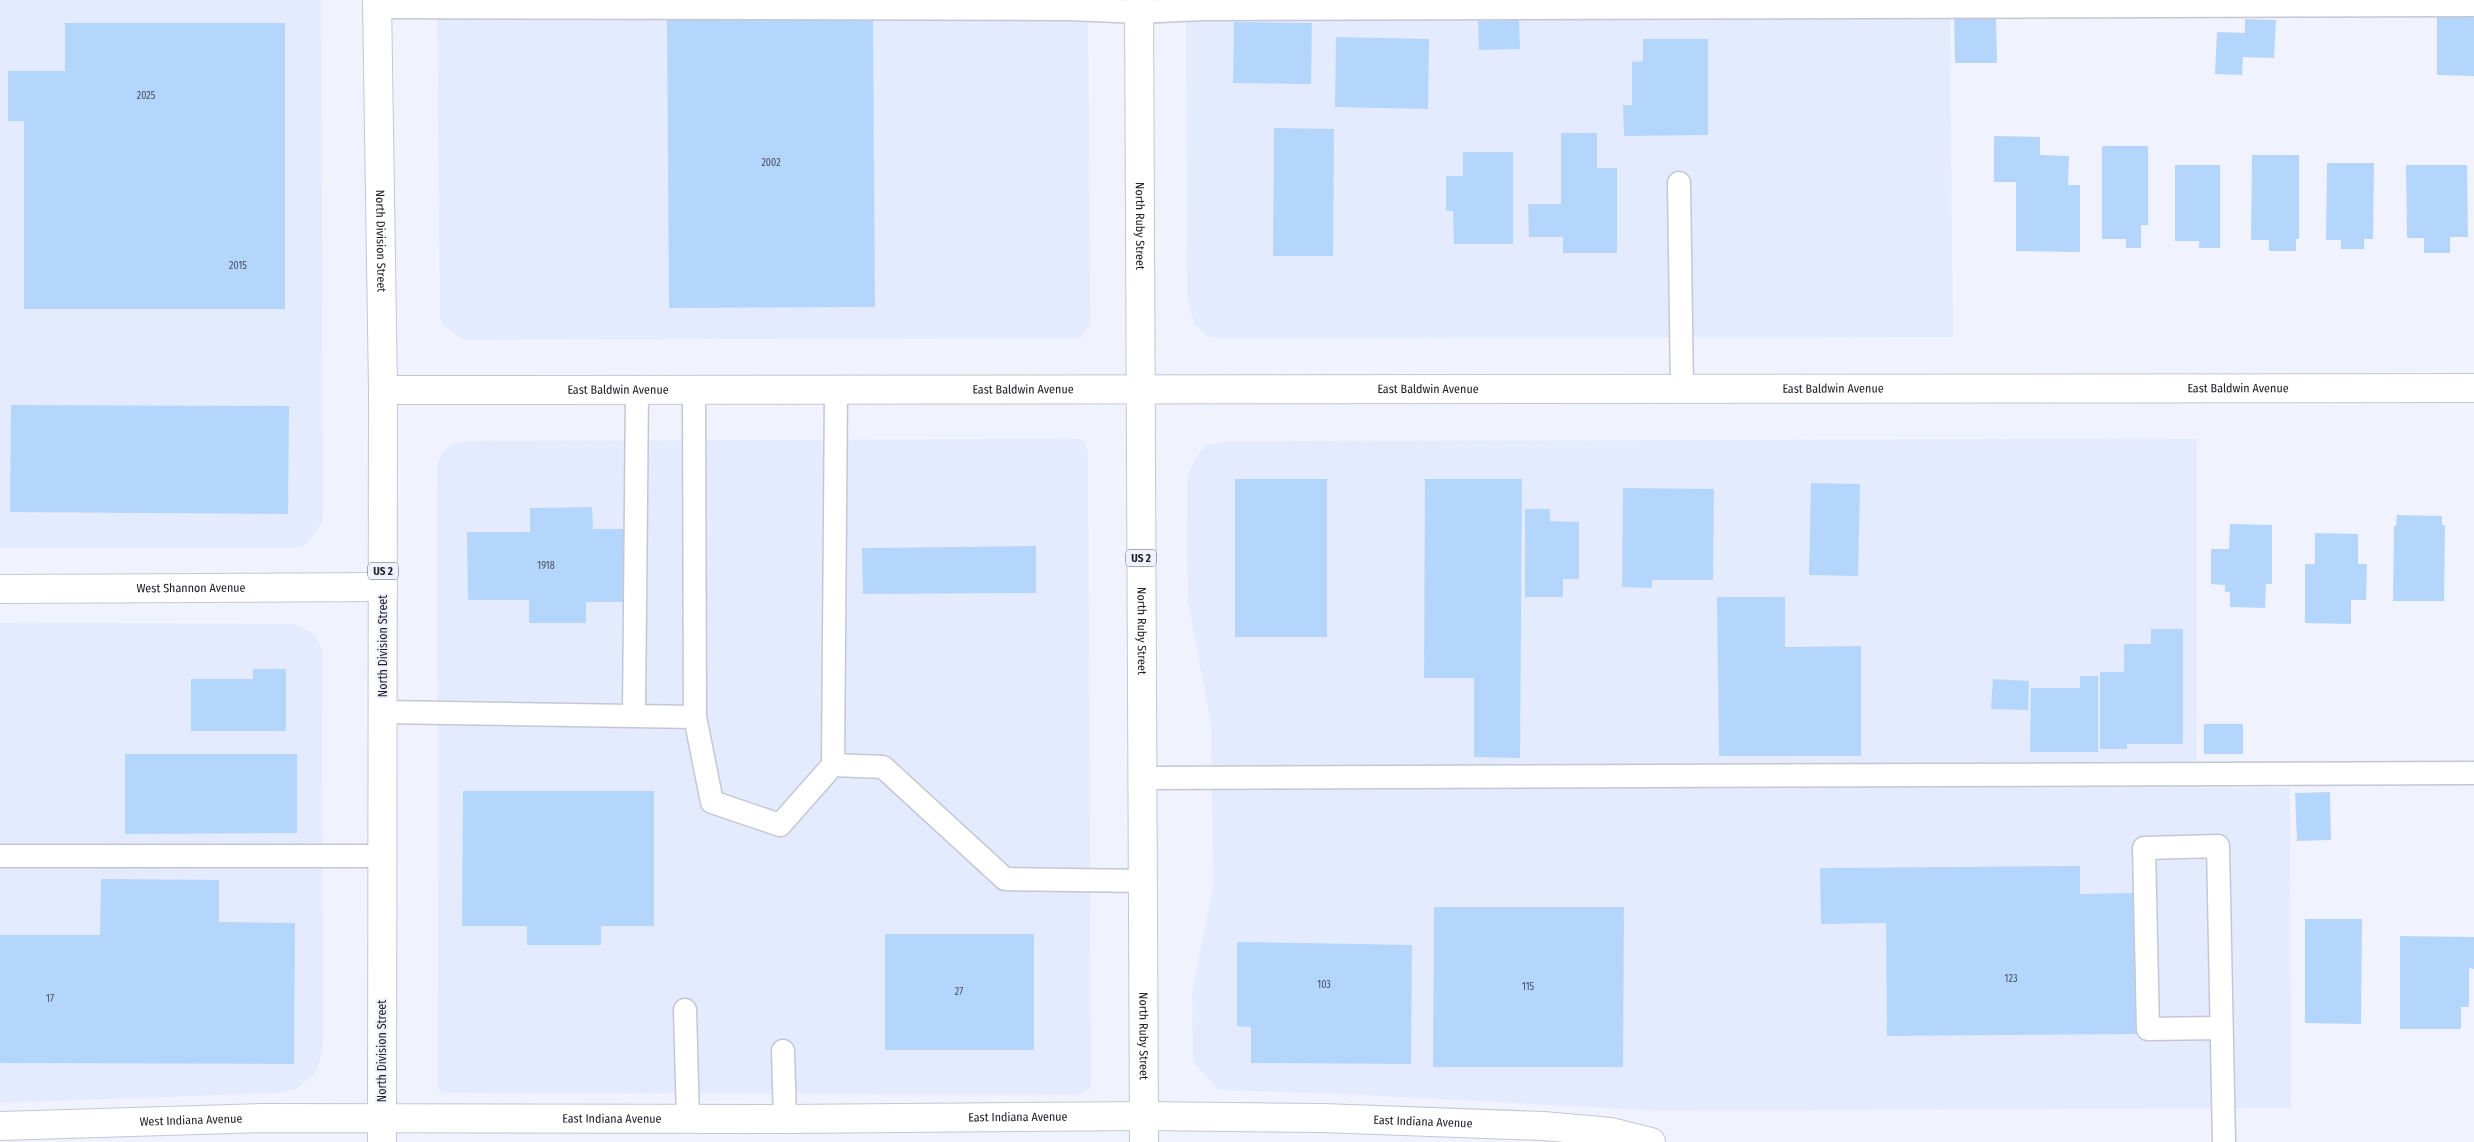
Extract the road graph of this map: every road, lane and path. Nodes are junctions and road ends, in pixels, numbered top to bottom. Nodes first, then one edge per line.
1 (377, 4) edge
2 (2474, 5) edge
3 (1139, 6) edge
4 (1679, 183) dead end
5 (2474, 388) edge
6 (1140, 389) junction
7 (383, 390) junction
8 (637, 390) junction
9 (694, 390) junction
10 (836, 390) junction
11 (1682, 390) junction
12 (383, 587) junction
13 (0, 589) edge
14 (383, 712) junction
15 (634, 714) junction
16 (695, 716) junction
17 (833, 765) junction
18 (2474, 773) edge
19 (1143, 778) junction
20 (0, 856) edge
21 (382, 856) junction
22 (1143, 881) junction
23 (686, 1010) dead end
24 (2221, 1028) junction
25 (783, 1051) dead end
26 (688, 1118) junction
27 (784, 1118) junction
28 (0, 1126) edge
29 (1144, 1129) edge
30 (382, 1130) edge
31 (1651, 1142) edge
32 (2224, 1142) edge

1 - 3 lane
1 - 7 main road, North Division Street / US 2
2 - 3 lane
3 - 6 main road, North Ruby Street / US 2
4 - 11 lane
5 - 11 main road, East Baldwin Avenue
6 - 10 main road, East Baldwin Avenue
6 - 11 main road, East Baldwin Avenue
6 - 19 main road, North Ruby Street / US 2
7 - 8 main road, East Baldwin Avenue
7 - 12 main road, North Division Street / US 2
8 - 9 main road, East Baldwin Avenue
8 - 15 lane
9 - 10 main road, East Baldwin Avenue
9 - 16 lane
10 - 17 lane
12 - 13 main road, West Shannon Avenue
12 - 14 main road, North Division Street / US 2
14 - 15 lane
14 - 21 main road, North Division Street / US 2
15 - 16 lane
16 - 17 lane
17 - 22 lane
18 - 19 lane
19 - 22 main road, North Ruby Street / US 2
20 - 21 lane
21 - 30 main road, North Division Street / US 2
22 - 29 main road, North Ruby Street / US 2
23 - 26 lane
24 - 24 lane
24 - 32 lane
25 - 27 lane
26 - 27 main road, East Indiana Avenue
26 - 30 main road, East Indiana Avenue
27 - 29 main road, East Indiana Avenue
28 - 30 main road, West Indiana Avenue
29 - 31 main road, East Indiana Avenue

